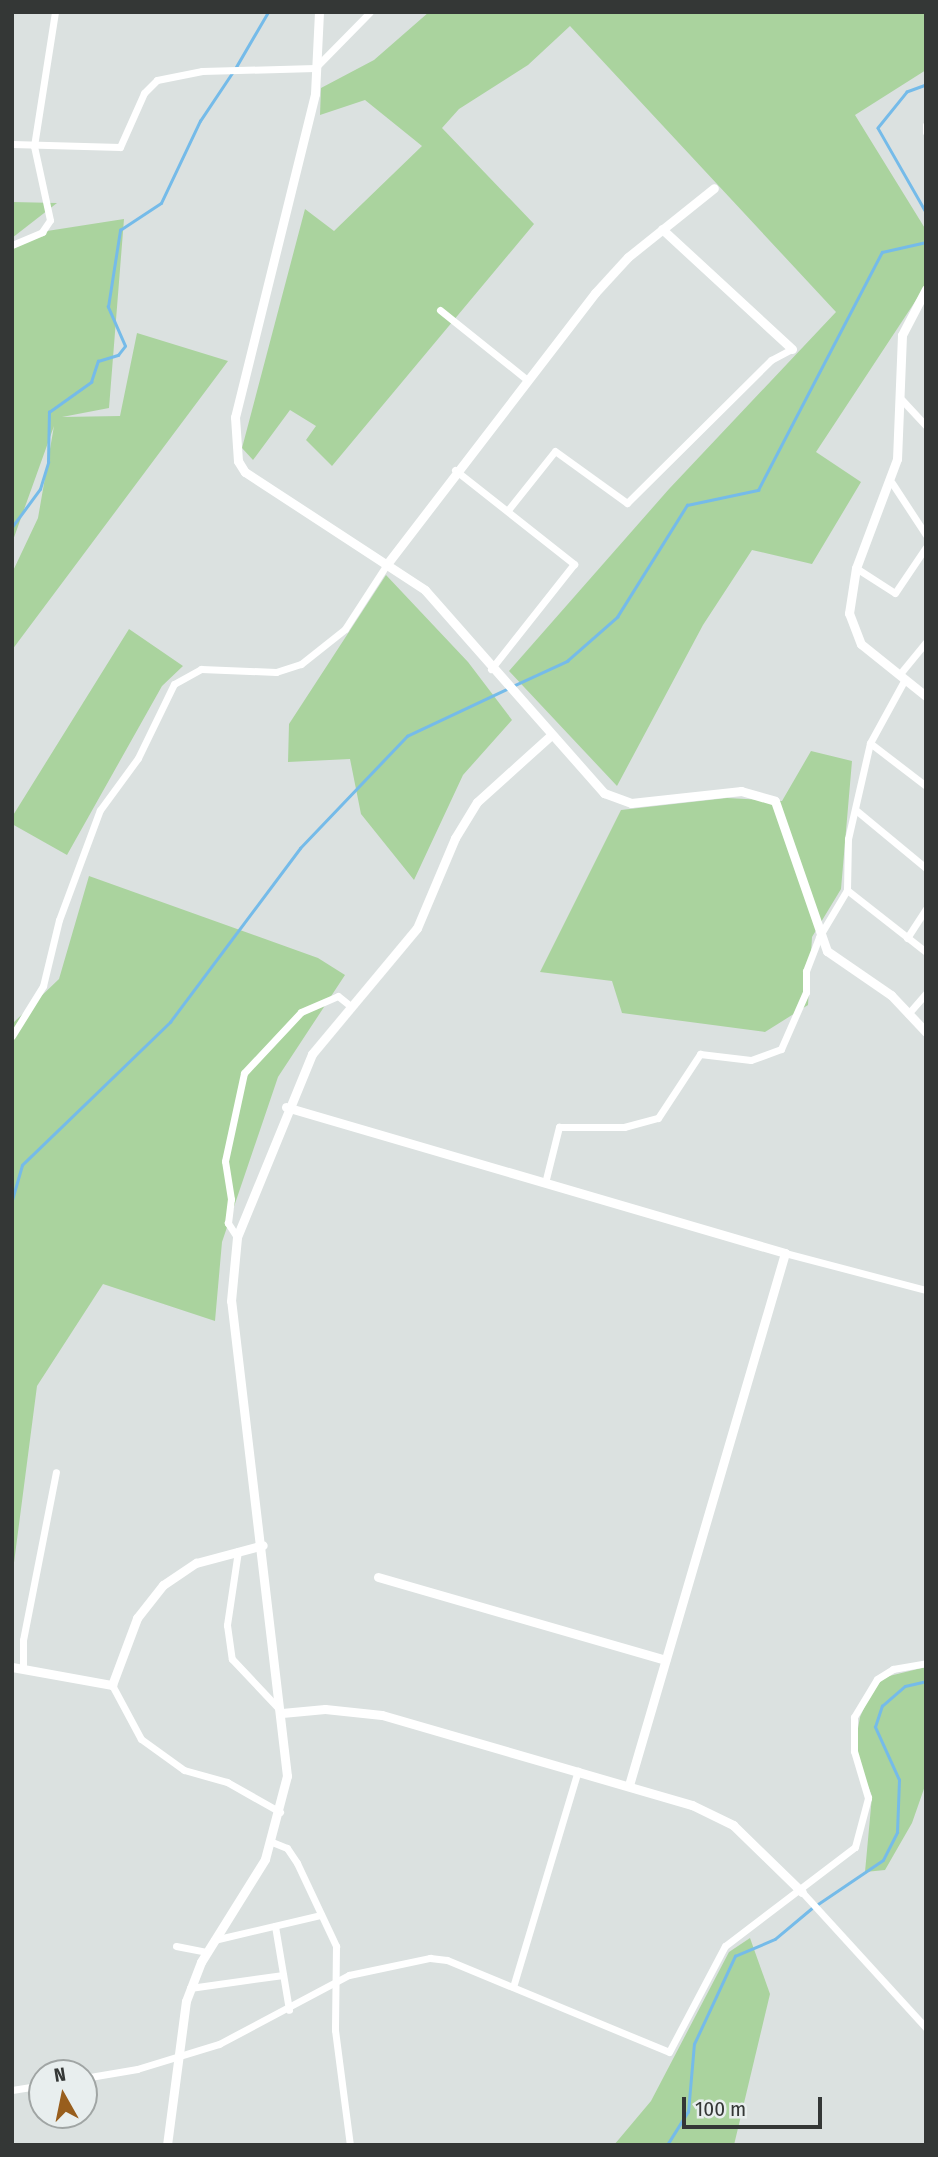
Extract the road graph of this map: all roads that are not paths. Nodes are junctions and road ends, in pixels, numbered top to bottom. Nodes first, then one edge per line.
1 (55, 12) edge
2 (319, 12) edge
3 (370, 12) edge
4 (315, 68) junction
5 (926, 125) edge
6 (926, 132) edge
7 (12, 144) edge
8 (34, 146) junction
9 (713, 188) dead end
10 (662, 229) junction
11 (12, 245) edge
12 (926, 289) edge
13 (440, 310) dead end
14 (792, 349) joint
15 (525, 378) junction
16 (902, 400) junction
17 (926, 426) edge
18 (455, 470) junction
19 (892, 483) junction
20 (508, 510) junction
21 (926, 535) edge
22 (926, 547) edge
23 (387, 564) junction
24 (856, 568) junction
25 (926, 642) edge
26 (493, 673) junction
27 (902, 677) junction
28 (926, 695) edge
29 (550, 736) junction
30 (870, 743) junction
31 (926, 786) edge
32 (857, 811) junction
33 (926, 868) edge
34 (847, 890) junction
35 (926, 909) edge
36 (819, 937) junction
37 (906, 938) junction
38 (926, 952) edge
39 (926, 993) edge
40 (349, 1005) junction
41 (908, 1014) junction
42 (926, 1032) edge
43 (12, 1036) edge
44 (286, 1107) junction
45 (546, 1179) junction
46 (237, 1237) junction
47 (785, 1253) junction
48 (926, 1290) edge
49 (56, 1472) dead end
50 (263, 1545) junction
51 (238, 1551) junction
52 (379, 1577) dead end
53 (665, 1660) junction
54 (926, 1663) edge
55 (12, 1667) edge
56 (23, 1669) junction
57 (112, 1685) junction
58 (282, 1713) junction
59 (578, 1771) junction
60 (629, 1785) junction
61 (280, 1812) junction
62 (272, 1842) junction
63 (800, 1890) junction
64 (321, 1915) junction
65 (275, 1926) junction
66 (215, 1940) junction
67 (176, 1946) dead end
68 (207, 1952) junction
69 (283, 1975) junction
70 (336, 1983) junction
71 (513, 1987) junction
72 (190, 1988) junction
73 (289, 2010) junction
74 (926, 2028) edge
75 (178, 2056) junction
76 (98, 2075) edge
77 (167, 2145) edge
78 (350, 2145) edge

1 - 8 street
2 - 4 street
3 - 4 street
4 - 8 street
4 - 23 street
5 - 6 street
7 - 8 street
8 - 11 street
9 - 10 street
10 - 14 street
10 - 15 street
12 - 16 street
13 - 15 street
14 - 20 street
15 - 18 street
16 - 17 street
16 - 19 street
18 - 20 street
18 - 23 street
19 - 21 street
19 - 24 street
20 - 26 street
22 - 24 street
23 - 26 street
23 - 43 street
24 - 27 street
25 - 27 street
26 - 29 street
27 - 28 street
27 - 30 street
29 - 36 street
29 - 40 street
30 - 31 street
30 - 32 street
32 - 33 street
32 - 34 street
34 - 36 street
34 - 37 street
35 - 37 street
36 - 41 street
36 - 45 street
37 - 38 street
39 - 41 street
40 - 44 street
40 - 46 street
41 - 42 street
44 - 45 street
44 - 46 street
45 - 47 street
46 - 50 street
47 - 48 street
47 - 53 street
49 - 56 street
50 - 51 street
50 - 58 street
51 - 57 street
51 - 58 street
52 - 53 street
53 - 60 street
54 - 63 street
55 - 56 street
56 - 57 street
57 - 61 street
58 - 59 street
58 - 61 street
59 - 60 street
59 - 71 street
60 - 63 street
61 - 62 street
62 - 64 street
62 - 66 street
63 - 71 street
63 - 74 street
64 - 65 street
64 - 70 street
65 - 66 street
65 - 69 street
66 - 68 street
67 - 68 street
68 - 72 street
69 - 72 street
69 - 73 street
70 - 71 street
70 - 73 street
70 - 78 street
72 - 75 street
73 - 75 street
75 - 76 street
75 - 77 street

